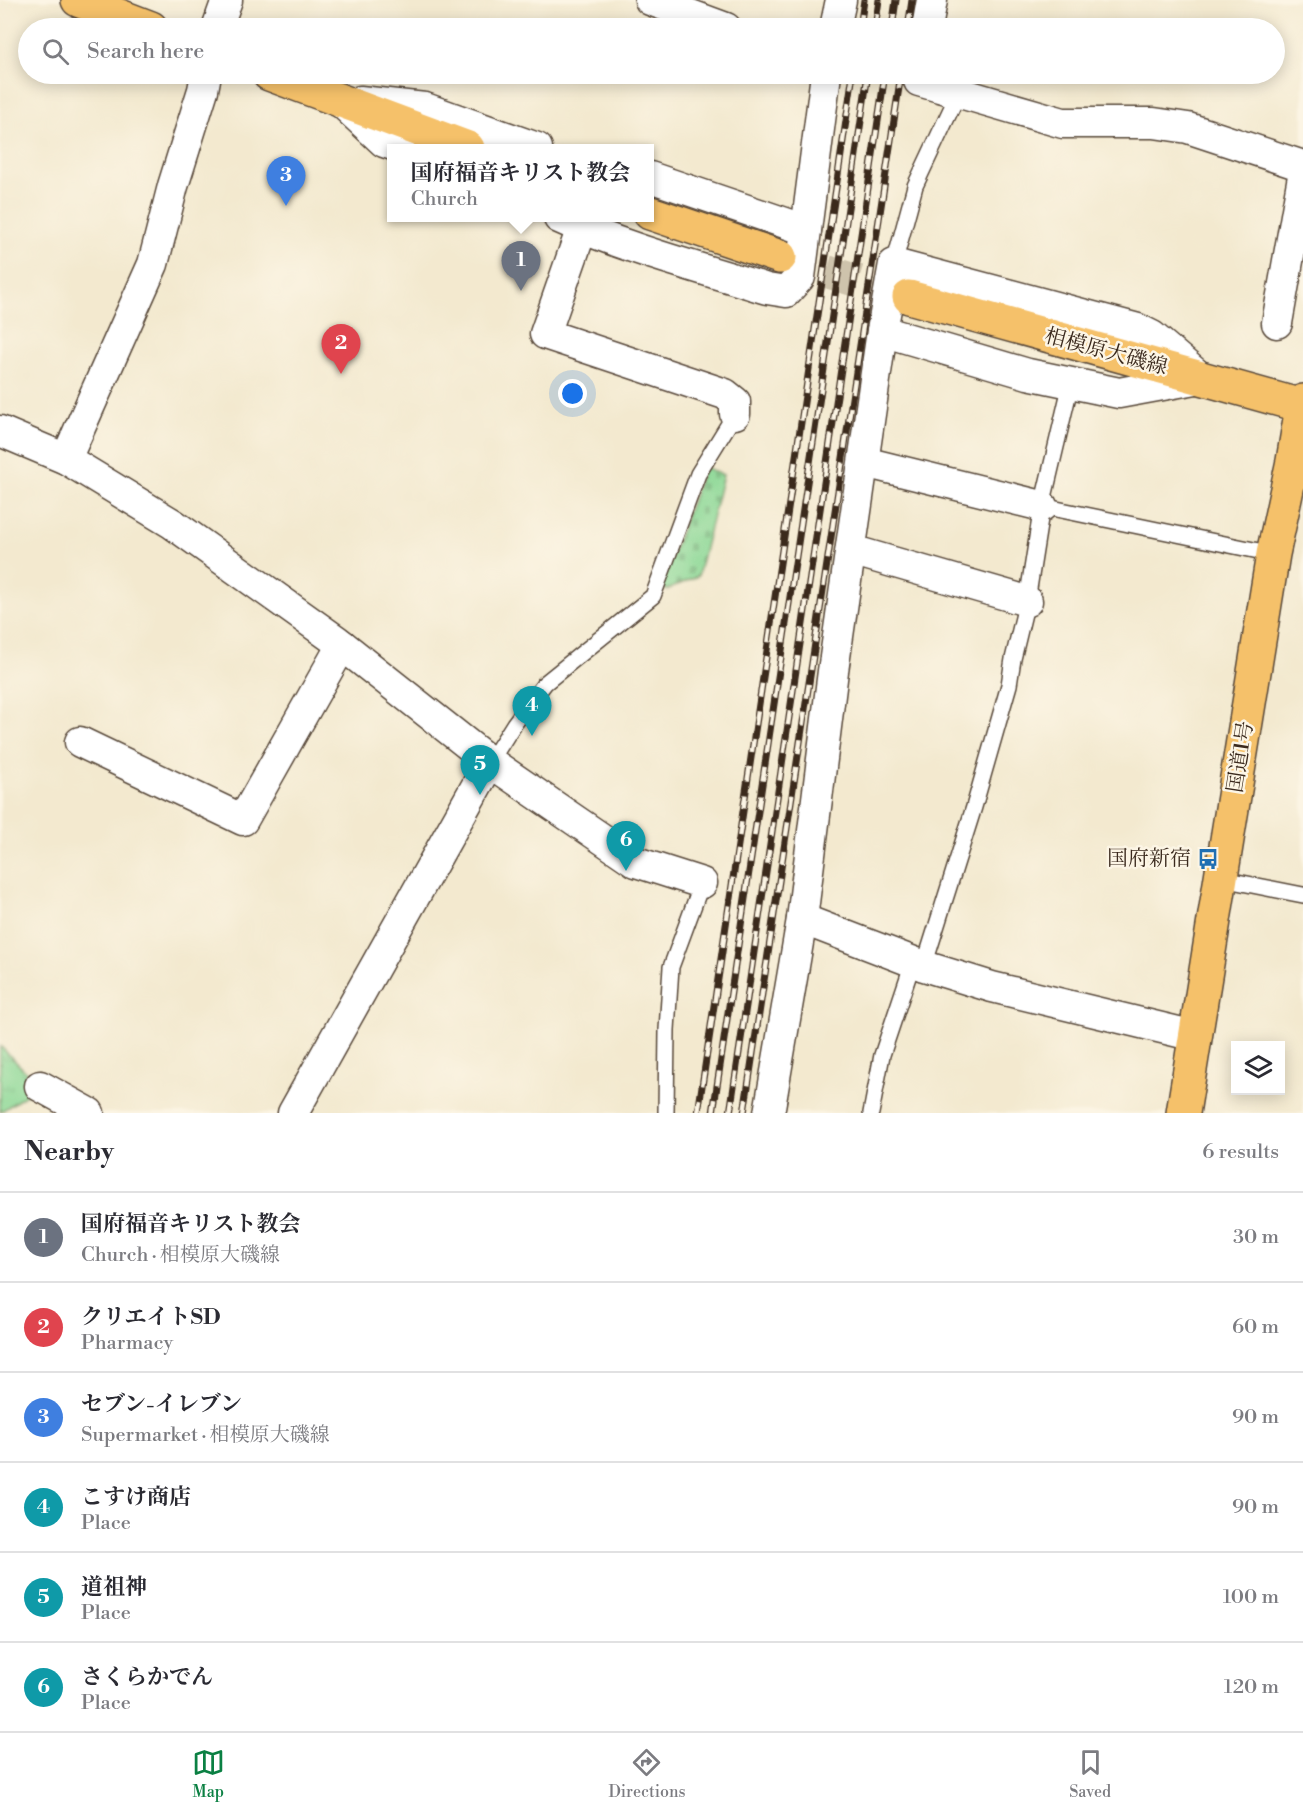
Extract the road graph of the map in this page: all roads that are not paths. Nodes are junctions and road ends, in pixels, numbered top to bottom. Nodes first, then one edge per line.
1 (78, 0) edge
2 (227, 0) edge
3 (650, 0) edge
4 (840, 0) edge
5 (932, 0) edge
6 (125, 18) edge
7 (221, 18) edge
8 (699, 18) edge
9 (837, 18) edge
10 (929, 18) edge
11 (204, 84) edge
12 (297, 84) edge
13 (825, 84) edge
14 (930, 84) edge
15 (959, 92) junction
16 (336, 98) junction
17 (390, 144) edge
18 (457, 144) edge
19 (526, 144) edge
20 (1303, 166) edge
21 (1303, 177) edge
22 (654, 178) edge
23 (654, 214) edge
24 (571, 223) edge
25 (806, 230) junction
26 (780, 258) tunnel mouth
27 (894, 264) junction
28 (909, 297) tunnel mouth
29 (1277, 323) dead end
30 (882, 331) junction
31 (1201, 378) junction
32 (1071, 383) junction
33 (1303, 404) edge
34 (735, 414) joint
35 (0, 431) edge
36 (66, 459) junction
37 (864, 462) junction
38 (1298, 462) edge
39 (1042, 506) junction
40 (851, 550) junction
41 (1273, 554) junction
42 (1027, 601) junction
43 (342, 645) junction
44 (80, 742) dead end
45 (490, 762) junction
46 (1222, 879) junction
47 (702, 883) joint
48 (1303, 895) edge
49 (802, 919) junction
50 (918, 964) junction
51 (1195, 1036) junction
52 (40, 1086) dead end
53 (89, 1113) edge
54 (293, 1113) edge
55 (666, 1113) edge
56 (769, 1113) edge
57 (871, 1113) edge
58 (1183, 1113) edge

1 - 6 main road
2 - 7 street
3 - 8 street
4 - 9 street
5 - 10 street
11 - 36 street
12 - 16 main road
13 - 25 street
14 - 15 street
15 - 20 street
15 - 27 lane
16 - 17 street
16 - 18 main road
16 - 19 street
21 - 29 street
22 - 25 street
23 - 26 main road
24 - 25 street
24 - 34 street
27 - 30 street
27 - 31 street
28 - 31 main road, 相模原大磯線
30 - 32 street
30 - 37 street
31 - 32 street
31 - 33 main road, 相模原大磯線
32 - 39 lane
33 - 38 main road, 国道1号
34 - 45 lane
35 - 36 street
36 - 43 street
37 - 39 street
37 - 40 street
38 - 41 main road, 国道1号
39 - 41 lane
39 - 42 lane
40 - 42 street
40 - 49 street
41 - 46 main road, 国道1号
42 - 50 lane
43 - 44 street
43 - 45 street
45 - 47 street
45 - 54 street
46 - 48 lane
46 - 51 main road, 国道1号
47 - 55 lane
49 - 50 street
49 - 56 street
50 - 51 street
50 - 57 lane
51 - 58 main road, 国道1号
52 - 53 street

